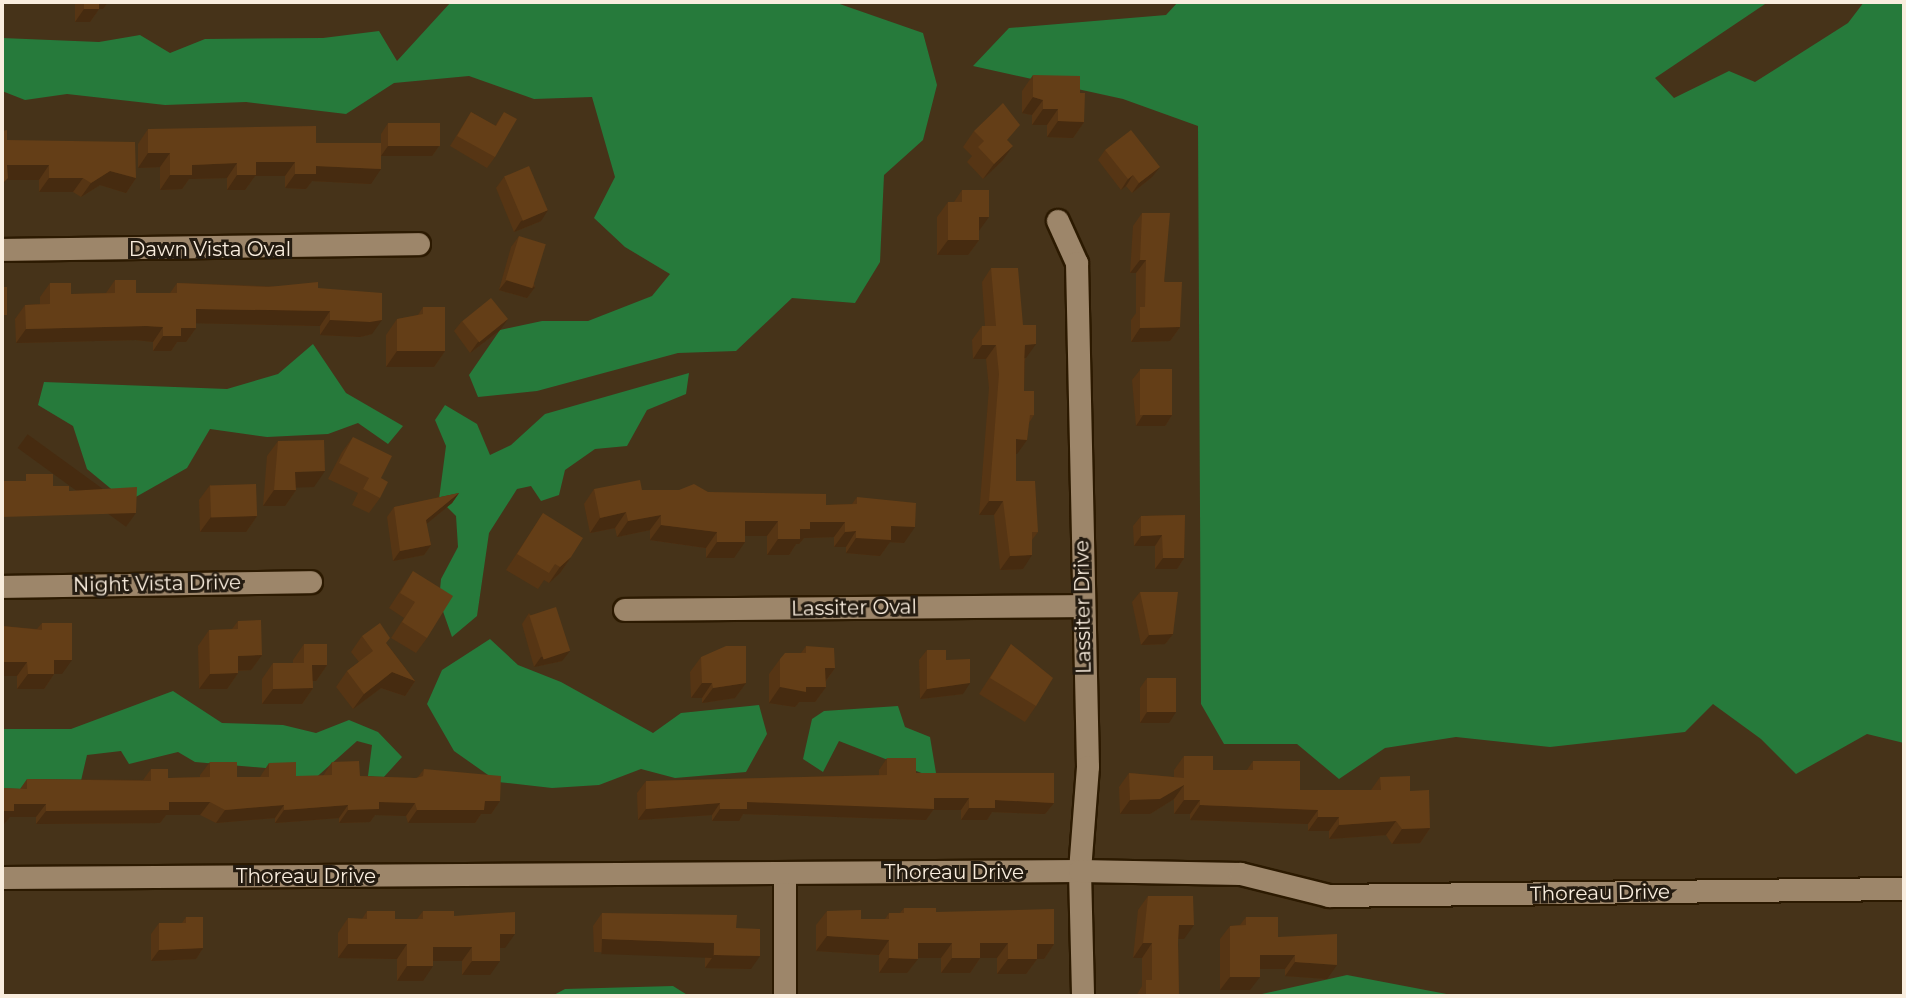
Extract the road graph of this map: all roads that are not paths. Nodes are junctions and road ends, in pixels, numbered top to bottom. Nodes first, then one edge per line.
1 (1058, 221) dead end
2 (419, 244) dead end
3 (2, 250) edge
4 (311, 582) dead end
5 (2, 587) edge
6 (1083, 606) junction
7 (625, 610) dead end
8 (1080, 871) junction
9 (785, 873) junction
10 (2, 878) edge
11 (1904, 889) edge
12 (785, 996) edge
13 (1083, 996) edge

1 - 6 street, Lassiter Drive
2 - 3 street, Dawn Vista Oval
4 - 5 street, Night Vista Drive
6 - 7 street, Lassiter Oval
6 - 8 street, Lassiter Drive
8 - 9 street, Thoreau Drive
8 - 11 street, Thoreau Drive
8 - 13 street, Lassiter Drive
9 - 10 street, Thoreau Drive
9 - 12 street

